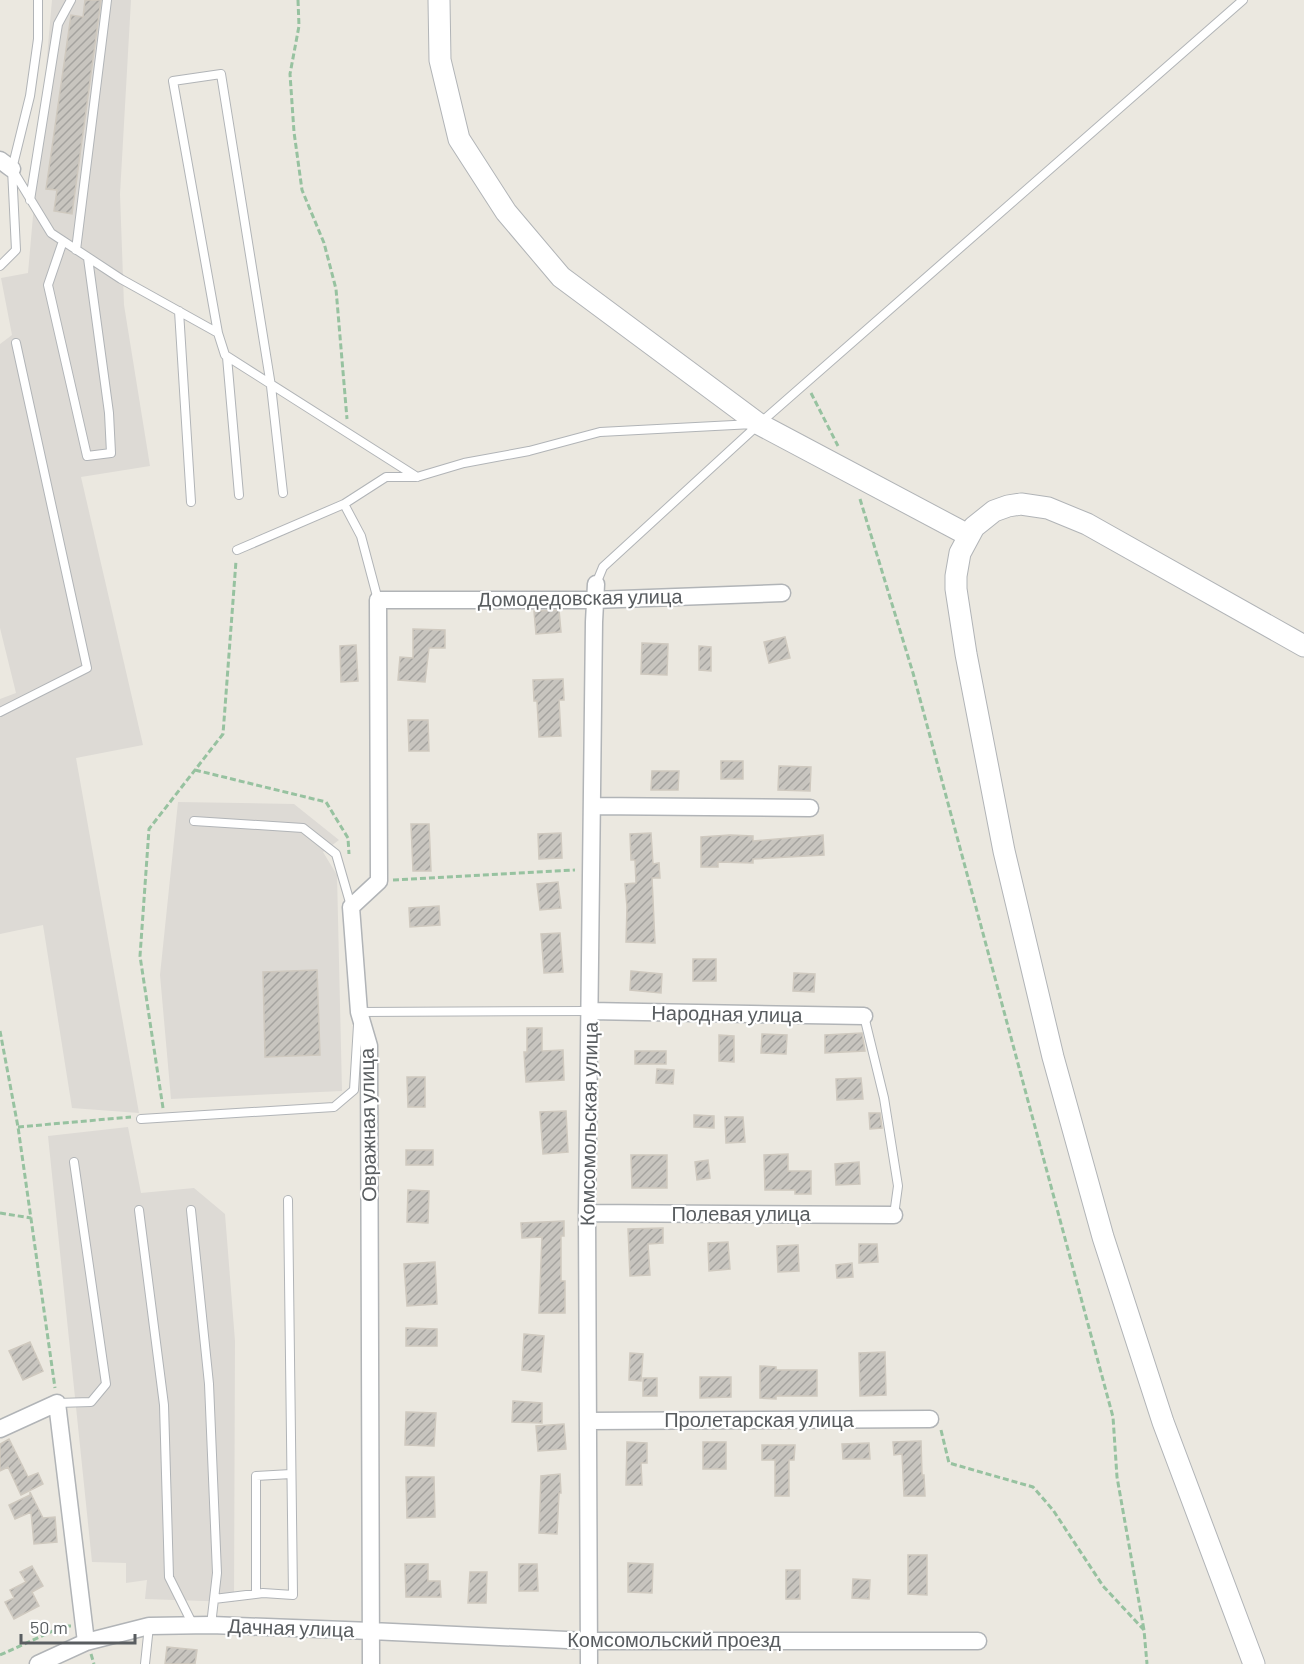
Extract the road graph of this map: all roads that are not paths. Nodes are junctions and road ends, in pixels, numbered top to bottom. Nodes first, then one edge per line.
1 (38, 0) edge
2 (71, 0) edge
3 (107, 0) edge
4 (440, 0) edge
5 (1243, 0) edge
6 (6, 165) edge
7 (30, 200) junction
8 (63, 241) junction
9 (76, 250) junction
10 (88, 258) junction
11 (0, 266) edge
12 (179, 311) junction
13 (218, 333) junction
14 (16, 343) dead end
15 (228, 357) junction
16 (271, 386) junction
17 (759, 424) junction
18 (417, 477) junction
19 (283, 493) dead end
20 (238, 495) dead end
21 (191, 502) dead end
22 (344, 504) junction
23 (968, 535) junction
24 (237, 550) road end
25 (595, 592) junction
26 (782, 593) dead end
27 (378, 600) junction
28 (1304, 646) edge
29 (0, 712) edge
30 (592, 806) junction
31 (810, 808) dead end
32 (194, 821) dead end
33 (351, 907) junction
34 (590, 1011) junction
35 (359, 1012) junction
36 (864, 1016) joint
37 (141, 1119) road end
38 (74, 1162) dead end
39 (288, 1200) dead end
40 (139, 1210) dead end
41 (191, 1210) dead end
42 (587, 1213) junction
43 (894, 1215) joint
44 (57, 1403) junction
45 (930, 1419) road end
46 (588, 1420) junction
47 (0, 1429) edge
48 (291, 1474) junction
49 (256, 1594) junction
50 (214, 1599) junction
51 (212, 1625) junction
52 (149, 1626) junction
53 (193, 1626) junction
54 (371, 1630) junction
55 (588, 1641) junction
56 (978, 1641) dead end
57 (86, 1642) junction
58 (44, 1663) edge
59 (145, 1664) edge
60 (371, 1664) edge
61 (589, 1664) edge
62 (1254, 1664) edge

1 - 6 lane
2 - 7 lane
3 - 9 lane
4 - 17 street
5 - 17 lane
6 - 7 lane
6 - 11 lane
7 - 8 lane
8 - 9 lane
8 - 10 lane
9 - 10 lane
10 - 12 lane
12 - 13 lane
12 - 21 lane
13 - 15 lane
13 - 16 lane
14 - 29 lane
15 - 16 lane
15 - 20 lane
16 - 18 lane
16 - 19 lane
17 - 18 lane
17 - 23 street
17 - 25 lane
18 - 22 lane
22 - 24 lane
22 - 27 lane
23 - 28 street
23 - 62 street
25 - 26 street, Домодедовская улица
25 - 27 street, Домодедовская улица
25 - 30 street, Комсомольская улица
27 - 33 street
30 - 31 street
30 - 34 street, Комсомольская улица
32 - 33 lane
33 - 35 street, Овражная улица
34 - 35 lane
34 - 36 street, Народная улица
34 - 42 street, Комсомольская улица
35 - 37 lane
35 - 54 street, Овражная улица
36 - 43 lane
38 - 44 lane
39 - 48 lane
40 - 53 lane
41 - 50 lane
42 - 43 street, Полевая улица
42 - 46 street, Комсомольская улица
44 - 47 street
44 - 57 street
45 - 46 street, Пролетарская улица
46 - 55 street, Комсомольская улица
48 - 49 lane
48 - 49 lane
49 - 50 lane
50 - 51 lane
51 - 53 street, Дачная улица
51 - 54 street, Дачная улица
52 - 53 street, Дачная улица
52 - 57 street, Дачная улица
52 - 59 lane
54 - 55 street, Комсомольский проезд
54 - 60 street, Овражная улица
55 - 56 street, Комсомольский проезд
55 - 61 street, Комсомольская улица
57 - 58 street, Дачная улица

